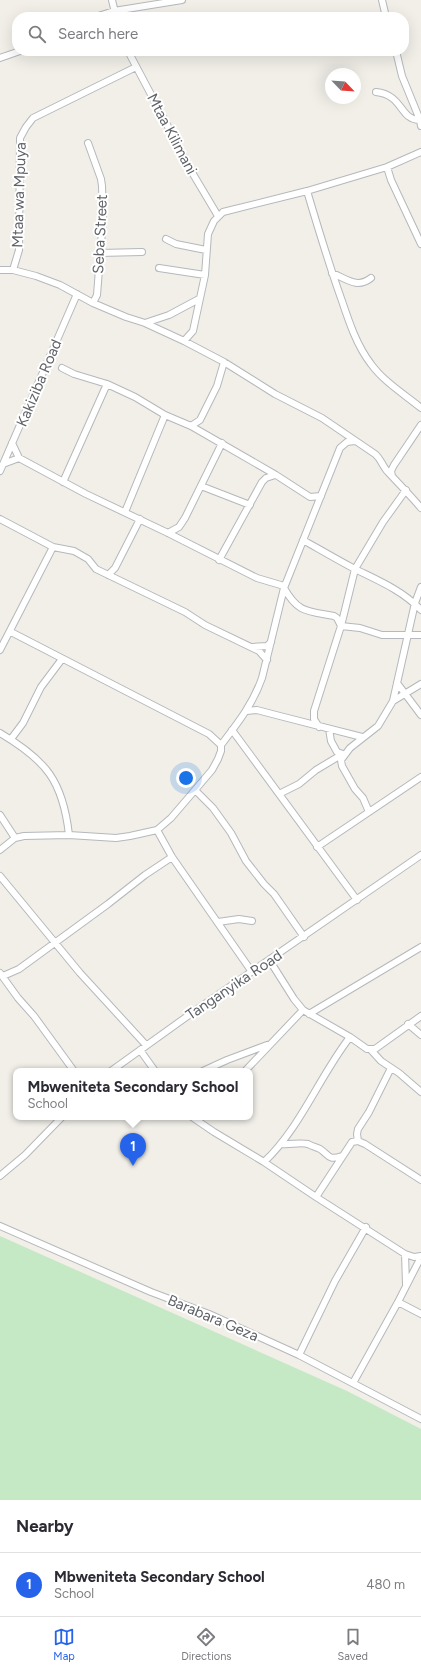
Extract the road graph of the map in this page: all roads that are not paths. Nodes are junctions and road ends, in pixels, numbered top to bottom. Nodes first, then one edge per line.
1 (112, 0) edge
2 (182, 0) edge
3 (382, 0) edge
4 (115, 12) edge
5 (125, 12) edge
6 (385, 12) edge
7 (12, 54) edge
8 (130, 56) edge
9 (397, 56) edge
10 (0, 58) edge
11 (136, 67) junction
12 (376, 92) dead end
13 (421, 123) edge
14 (88, 143) dead end
15 (421, 152) edge
16 (387, 167) junction
17 (307, 191) junction
18 (218, 216) junction
19 (166, 239) dead end
20 (421, 244) edge
21 (206, 250) junction
22 (142, 252) dead end
23 (99, 253) junction
24 (159, 268) dead end
25 (0, 270) edge
26 (14, 270) junction
27 (332, 273) junction
28 (205, 275) junction
29 (371, 278) dead end
30 (77, 294) junction
31 (199, 299) junction
32 (93, 303) junction
33 (145, 323) junction
34 (184, 341) junction
35 (224, 362) junction
36 (62, 368) dead end
37 (107, 384) junction
38 (421, 408) edge
39 (165, 415) junction
40 (421, 425) edge
41 (191, 426) junction
42 (355, 442) junction
43 (222, 443) junction
44 (12, 444) junction
45 (20, 458) junction
46 (3, 464) junction
47 (383, 465) junction
48 (394, 465) junction
49 (0, 471) edge
50 (276, 475) junction
51 (392, 476) junction
52 (63, 482) junction
53 (201, 486) junction
54 (406, 490) junction
55 (321, 496) junction
56 (310, 497) junction
57 (250, 505) junction
58 (317, 507) junction
59 (421, 508) edge
60 (125, 512) junction
61 (0, 519) edge
62 (140, 519) junction
63 (168, 533) junction
64 (302, 540) junction
65 (53, 547) junction
66 (219, 560) junction
67 (355, 569) junction
68 (108, 575) junction
69 (284, 587) junction
70 (421, 587) edge
71 (415, 603) junction
72 (421, 610) edge
73 (341, 626) junction
74 (11, 632) junction
75 (407, 636) junction
76 (421, 636) edge
77 (271, 642) junction
78 (252, 647) junction
79 (0, 650) edge
80 (62, 659) junction
81 (267, 660) junction
82 (397, 683) junction
83 (421, 684) edge
84 (405, 695) junction
85 (393, 702) junction
86 (247, 710) junction
87 (314, 711) junction
88 (421, 714) edge
89 (300, 722) junction
90 (319, 727) junction
91 (329, 729) junction
92 (232, 730) junction
93 (0, 733) edge
94 (362, 737) junction
95 (10, 739) junction
96 (221, 745) junction
97 (343, 754) junction
98 (421, 778) edge
99 (195, 790) junction
100 (279, 794) junction
101 (369, 812) junction
102 (0, 815) edge
103 (158, 830) junction
104 (68, 835) junction
105 (15, 838) junction
106 (317, 847) junction
107 (0, 850) edge
108 (421, 855) edge
109 (172, 857) junction
110 (0, 876) edge
111 (357, 900) junction
112 (252, 921) dead end
113 (218, 922) junction
114 (304, 937) junction
115 (56, 943) junction
116 (421, 946) edge
117 (270, 961) junction
118 (252, 972) junction
119 (1, 974) edge
120 (303, 1010) junction
121 (309, 1014) junction
122 (421, 1016) edge
123 (408, 1024) junction
124 (421, 1035) edge
125 (350, 1036) junction
126 (270, 1044) junction
127 (146, 1045) junction
128 (140, 1050) junction
129 (371, 1050) junction
130 (72, 1068) edge
131 (115, 1068) edge
132 (153, 1068) edge
133 (210, 1068) edge
134 (248, 1068) edge
135 (391, 1068) junction
136 (421, 1092) edge
137 (59, 1120) edge
138 (200, 1120) edge
139 (358, 1141) junction
140 (282, 1144) junction
141 (342, 1156) junction
142 (264, 1162) junction
143 (0, 1176) edge
144 (421, 1180) edge
145 (316, 1197) junction
146 (0, 1226) edge
147 (366, 1227) junction
148 (405, 1254) junction
149 (421, 1256) edge
150 (405, 1288) junction
151 (398, 1302) junction
152 (421, 1314) edge
153 (299, 1355) junction
154 (353, 1383) junction
155 (421, 1419) edge

1 - 4 street
2 - 5 street
3 - 6 street
7 - 10 street
8 - 11 street, Mtaa Kilimani
9 - 13 street
11 - 18 street, Mtaa Kilimani
11 - 26 street, Mtaa wa Mpuya
12 - 13 street
14 - 23 street, Seba Street
15 - 16 street
16 - 17 street
16 - 20 street
17 - 18 street
17 - 27 street
18 - 21 street
19 - 21 street
21 - 28 street
22 - 23 street
23 - 32 street, Seba Street
24 - 28 street
25 - 26 street
26 - 30 street
27 - 29 street
27 - 38 street
28 - 31 street
30 - 32 street
30 - 44 street, Kakiziba Road
31 - 33 street
31 - 34 street
32 - 33 street
33 - 34 street
34 - 35 street
35 - 41 street
35 - 42 street
36 - 37 street
37 - 39 street
37 - 52 street
39 - 41 street
39 - 60 street
40 - 48 street
41 - 43 street
42 - 47 street
42 - 55 street
43 - 50 street
43 - 53 street
44 - 45 street
44 - 46 street, Kakiziba Road
45 - 46 street
45 - 52 street
46 - 49 street, Kakiziba Road
47 - 48 street
47 - 51 street
48 - 51 street
50 - 56 street
50 - 57 street
51 - 54 street
52 - 60 street
53 - 57 street
53 - 63 street
54 - 59 street
54 - 67 street
55 - 56 street
55 - 58 street
56 - 58 street
57 - 66 street
58 - 64 street
60 - 62 street
61 - 65 street
62 - 63 street
62 - 68 street
63 - 66 street
64 - 67 street
64 - 69 street
65 - 68 street
65 - 74 street
66 - 69 street
67 - 71 street
67 - 73 street
68 - 78 street
69 - 73 street
69 - 77 street
70 - 71 street
71 - 72 street
71 - 75 street
73 - 75 street
73 - 87 street
74 - 79 street
74 - 80 street
75 - 76 street
75 - 82 street
77 - 78 street
77 - 81 street
78 - 81 street
80 - 95 street
80 - 96 street
81 - 86 street
82 - 84 street
82 - 85 street
83 - 84 street
84 - 85 street
84 - 88 street
85 - 94 street
86 - 89 street
86 - 92 street
87 - 89 street
87 - 90 street
89 - 90 street
90 - 91 street
91 - 94 street
91 - 97 street
92 - 96 street
92 - 100 street
93 - 95 street
94 - 97 street
95 - 104 street
96 - 99 street
97 - 100 street
97 - 101 street
98 - 101 street
99 - 103 street
99 - 114 street
100 - 106 street
101 - 106 street
102 - 105 street
103 - 104 street
103 - 109 street
104 - 105 street
105 - 107 street
106 - 111 street
108 - 111 street, Tanganyika Road
109 - 113 street
109 - 115 street
110 - 115 street
111 - 114 street, Tanganyika Road
112 - 113 street
113 - 118 street
114 - 117 street, Tanganyika Road
115 - 119 street
115 - 127 street
116 - 121 street
117 - 118 street, Tanganyika Road
117 - 120 street
118 - 127 street, Tanganyika Road
119 - 130 street
120 - 121 street
120 - 126 street
121 - 125 street
122 - 123 street
123 - 124 street
123 - 129 street
125 - 129 street
125 - 140 street
126 - 133 street
126 - 134 street
127 - 128 street, Tanganyika Road
128 - 131 street, Tanganyika Road
128 - 132 street
129 - 135 street
135 - 136 street
135 - 139 street
137 - 143 street
138 - 142 street
139 - 141 street
139 - 144 street
140 - 141 street
140 - 142 street
141 - 145 street
142 - 145 street
145 - 147 street
146 - 153 street, Barabara Geza
147 - 148 street
147 - 153 street
148 - 149 street
148 - 150 street
149 - 150 street
150 - 151 street
151 - 152 street
151 - 154 street
153 - 154 street, Barabara Geza
154 - 155 street, Barabara Geza

